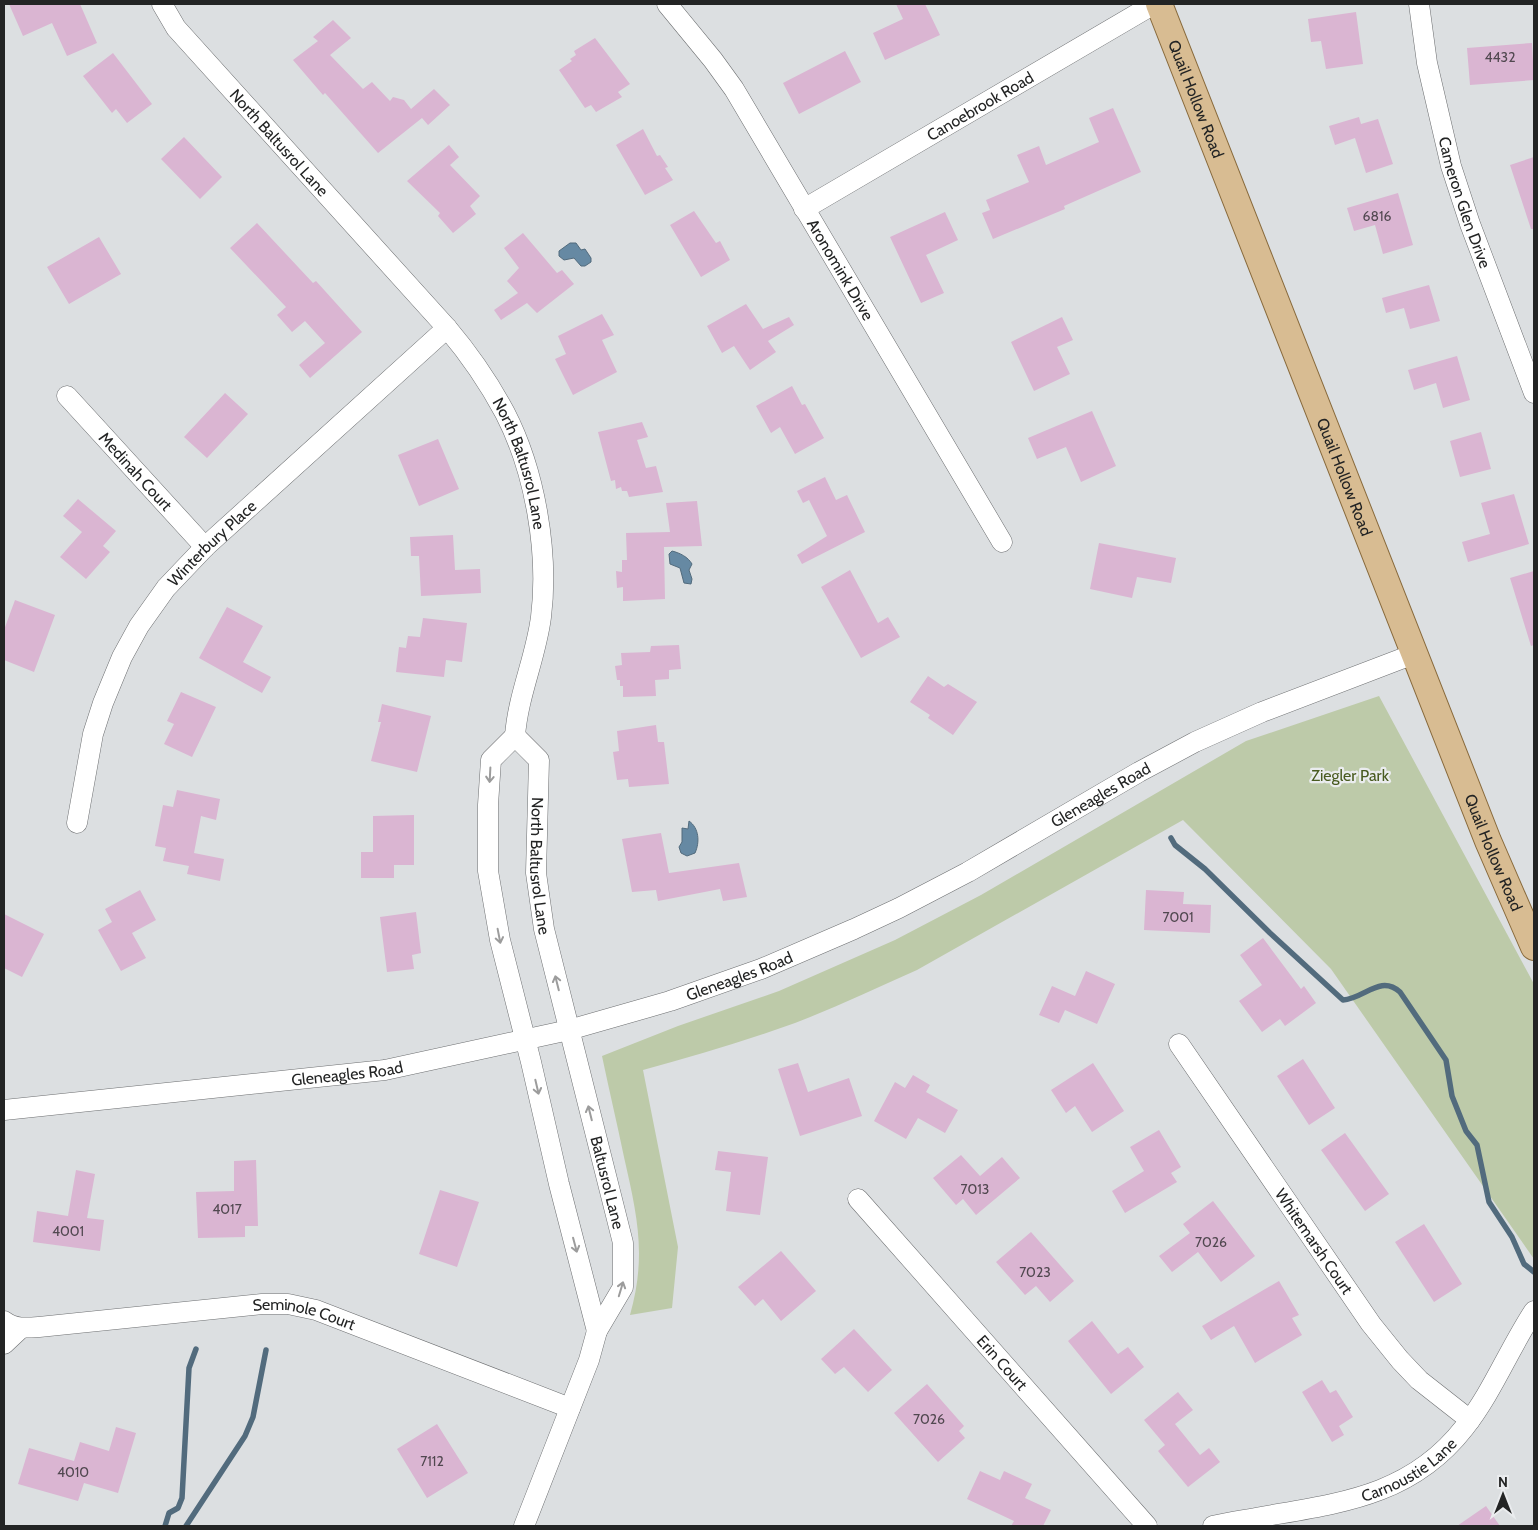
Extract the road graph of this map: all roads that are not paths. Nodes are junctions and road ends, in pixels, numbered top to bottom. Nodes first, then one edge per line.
1 (162, 4) edge
2 (667, 4) edge
3 (1154, 4) edge
4 (1158, 4) edge
5 (1419, 4) edge
6 (804, 209) junction
7 (447, 328) junction
8 (1534, 393) edge
9 (67, 396) dead end
10 (1002, 542) dead end
11 (205, 547) junction
12 (1414, 654) junction
13 (515, 736) junction
14 (77, 823) dead end
15 (1534, 947) edge
16 (569, 1030) junction
17 (525, 1040) junction
18 (1179, 1044) dead end
19 (4, 1110) edge
20 (858, 1199) dead end
21 (1534, 1311) edge
22 (13, 1324) edge
23 (597, 1331) junction
24 (4, 1344) edge
25 (570, 1408) junction
26 (1470, 1420) junction
27 (524, 1526) edge
28 (1147, 1526) edge
29 (1213, 1526) edge

1 - 7 street, North Baltusrol Lane
2 - 6 street, Aronomink Drive
3 - 6 street, Canoebrook Road
4 - 12 main road, Quail Hollow Road
5 - 8 street, Cameron Glen Drive
6 - 10 street, Aronomink Drive
7 - 11 street, Winterbury Place
7 - 13 street, North Baltusrol Lane
9 - 11 street, Medinah Court
11 - 14 street, Winterbury Place
12 - 15 main road, Quail Hollow Road
12 - 16 street, Gleneagles Road
16 -> 13 street, North Baltusrol Lane
13 -> 17 street, Baltusrol Lane
16 - 17 street, Gleneagles Road
23 -> 16 street, Baltusrol Lane
17 - 19 street, Gleneagles Road
17 -> 23 street, Baltusrol Lane
18 - 26 street, Whitemarsh Court
20 - 28 street, Erin Court
21 - 26 street, Carnoustie Lane
22 - 24 street, Seminole Court
22 - 25 street, Seminole Court
23 - 25 street, Baltusrol Lane
25 - 27 street, Baltusrol Lane
26 - 29 street, Carnoustie Lane

